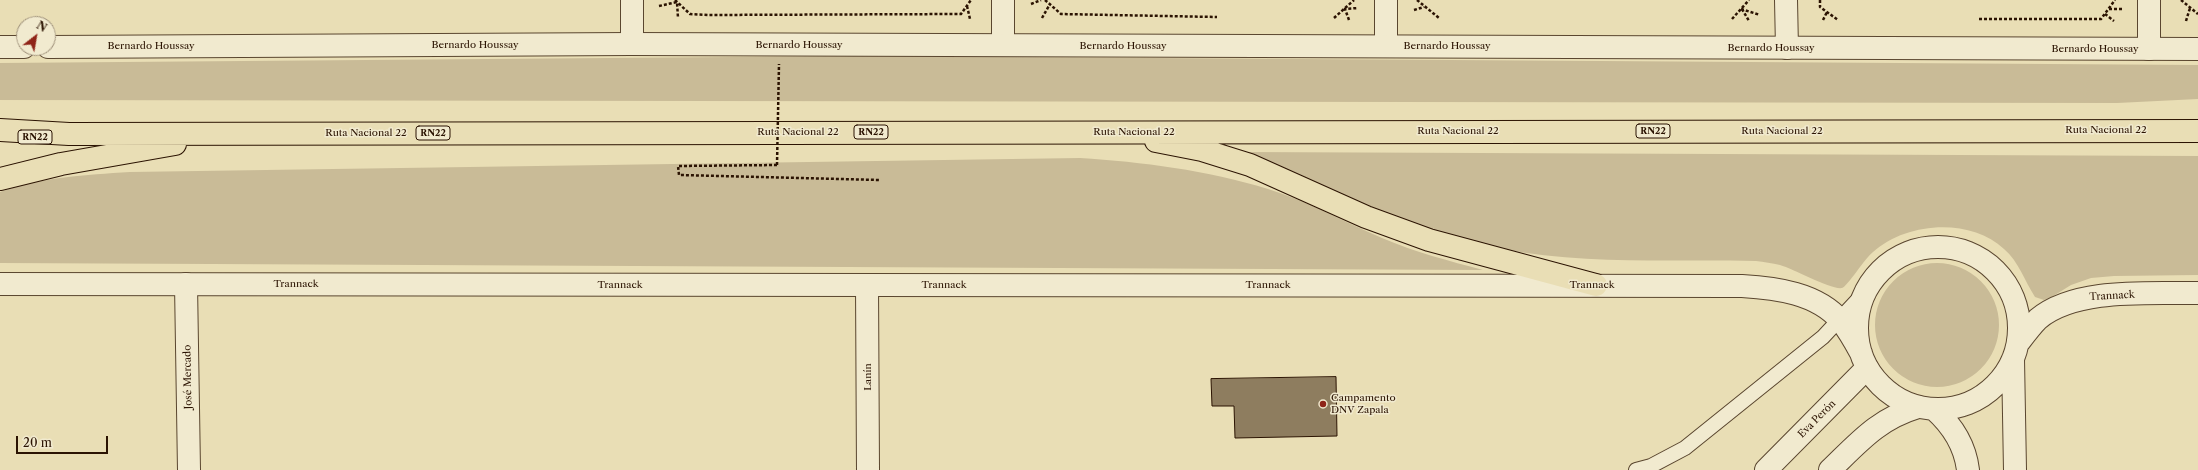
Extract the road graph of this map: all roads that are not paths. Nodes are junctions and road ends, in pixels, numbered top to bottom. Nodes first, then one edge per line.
1 (632, 0) edge
2 (1003, 0) edge
3 (1386, 0) edge
4 (1786, 0) edge
5 (2149, 0) edge
6 (632, 44) junction
7 (1003, 45) junction
8 (56, 46) edge
9 (1386, 46) junction
10 (0, 47) edge
11 (16, 47) edge
12 (1787, 48) junction
13 (2149, 49) junction
14 (2198, 49) edge
15 (0, 130) edge
16 (2197, 130) edge
17 (1110, 132) junction
18 (234, 133) junction
19 (69, 134) junction
20 (0, 140) edge
21 (0, 179) edge
22 (0, 284) edge
23 (186, 284) junction
24 (867, 285) junction
25 (1596, 285) junction
26 (1865, 292) junction
27 (2198, 294) edge
28 (1840, 320) junction
29 (2016, 351) junction
30 (1864, 360) junction
31 (1926, 408) junction
32 (189, 470) edge
33 (868, 470) edge
34 (1636, 470) edge
35 (1766, 470) edge
36 (1830, 470) edge
37 (1968, 470) edge
38 (2015, 470) edge

1 - 6 street
2 - 7 street
3 - 9 street
4 - 12 street
5 - 13 street
6 - 7 street, Bernardo Houssay
6 - 8 street, Bernardo Houssay
7 - 9 street, Bernardo Houssay
9 - 12 street, Bernardo Houssay
10 - 11 street
12 - 13 street, Bernardo Houssay
13 - 14 street, Bernardo Houssay
15 - 19 main road, Ruta Nacional 22 / RN22
16 - 17 main road, Ruta Nacional 22 / RN22
17 - 18 main road, Ruta Nacional 22 / RN22
17 - 25 main road
18 - 19 main road, Ruta Nacional 22 / RN22
18 - 21 main road
19 - 20 main road, Ruta Nacional 22 / RN22
22 - 23 street, Trannack
23 - 24 street, Trannack
23 - 32 street, José Mercado
24 - 25 street, Trannack
24 - 33 street, Lanín
25 - 28 street, Trannack
26 - 28 lane
26 - 29 street, Trannack
26 - 30 street, Trannack
27 - 29 street, Trannack
28 - 30 street, Trannack
28 - 34 lane
29 - 31 street, Trannack
29 - 38 street
30 - 31 street, Trannack
30 - 35 street, Eva Perón
31 - 36 street
31 - 37 street

